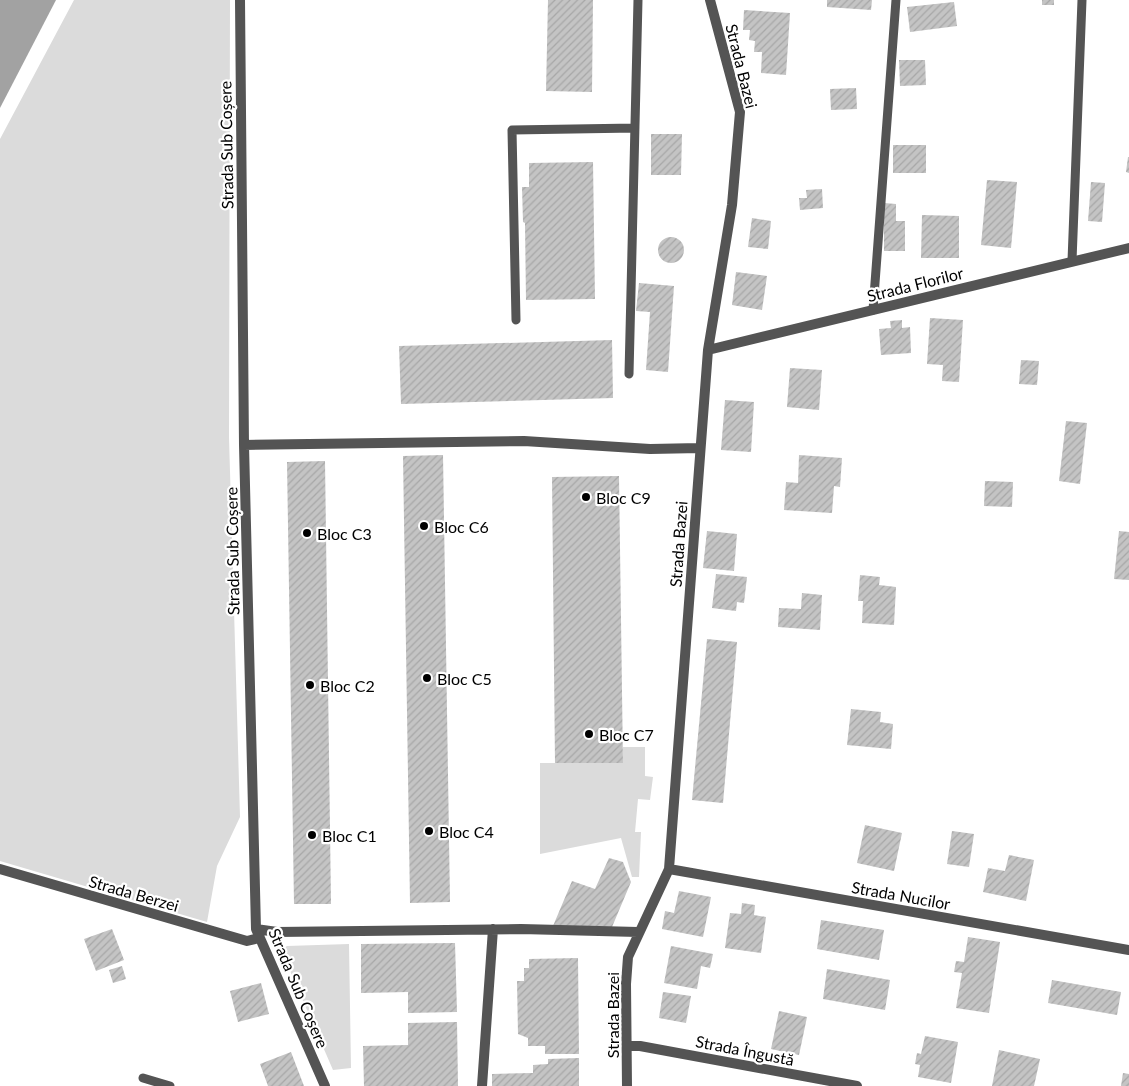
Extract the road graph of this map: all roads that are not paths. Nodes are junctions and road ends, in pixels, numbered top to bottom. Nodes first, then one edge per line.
1 (240, 0) edge
2 (638, 0) edge
3 (710, 0) edge
4 (896, 0) edge
5 (1082, 0) edge
6 (635, 128) junction
7 (1129, 248) edge
8 (1072, 262) junction
9 (873, 310) junction
10 (516, 320) dead end
11 (708, 350) junction
12 (629, 374) dead end
13 (244, 445) junction
14 (700, 448) junction
15 (0, 869) edge
16 (668, 869) junction
17 (493, 929) junction
18 (638, 932) junction
19 (258, 934) junction
20 (1129, 950) edge
21 (627, 1046) junction
22 (143, 1078) dead end
23 (170, 1086) edge
24 (325, 1086) edge
25 (482, 1086) edge
26 (627, 1086) edge
27 (857, 1086) edge

1 - 13 street, Strada Sub Coșere
2 - 6 lane
3 - 11 street, Strada Bazei
4 - 9 lane
5 - 8 lane
6 - 10 lane
6 - 12 lane
7 - 8 street, Strada Florilor
8 - 9 street, Strada Florilor
9 - 11 street, Strada Florilor
11 - 14 street, Strada Bazei
13 - 14 street
13 - 19 street, Strada Sub Coșere
14 - 16 street, Strada Bazei
15 - 19 street, Strada Berzei
16 - 18 street, Strada Bazei
16 - 20 street, Strada Nucilor
17 - 18 street, Strada Berzei
17 - 19 street, Strada Berzei
17 - 25 street
18 - 21 street, Strada Bazei
19 - 24 street, Strada Sub Coșere
21 - 26 street, Strada Bazei
21 - 27 street, Strada Îngustă
22 - 23 lane

